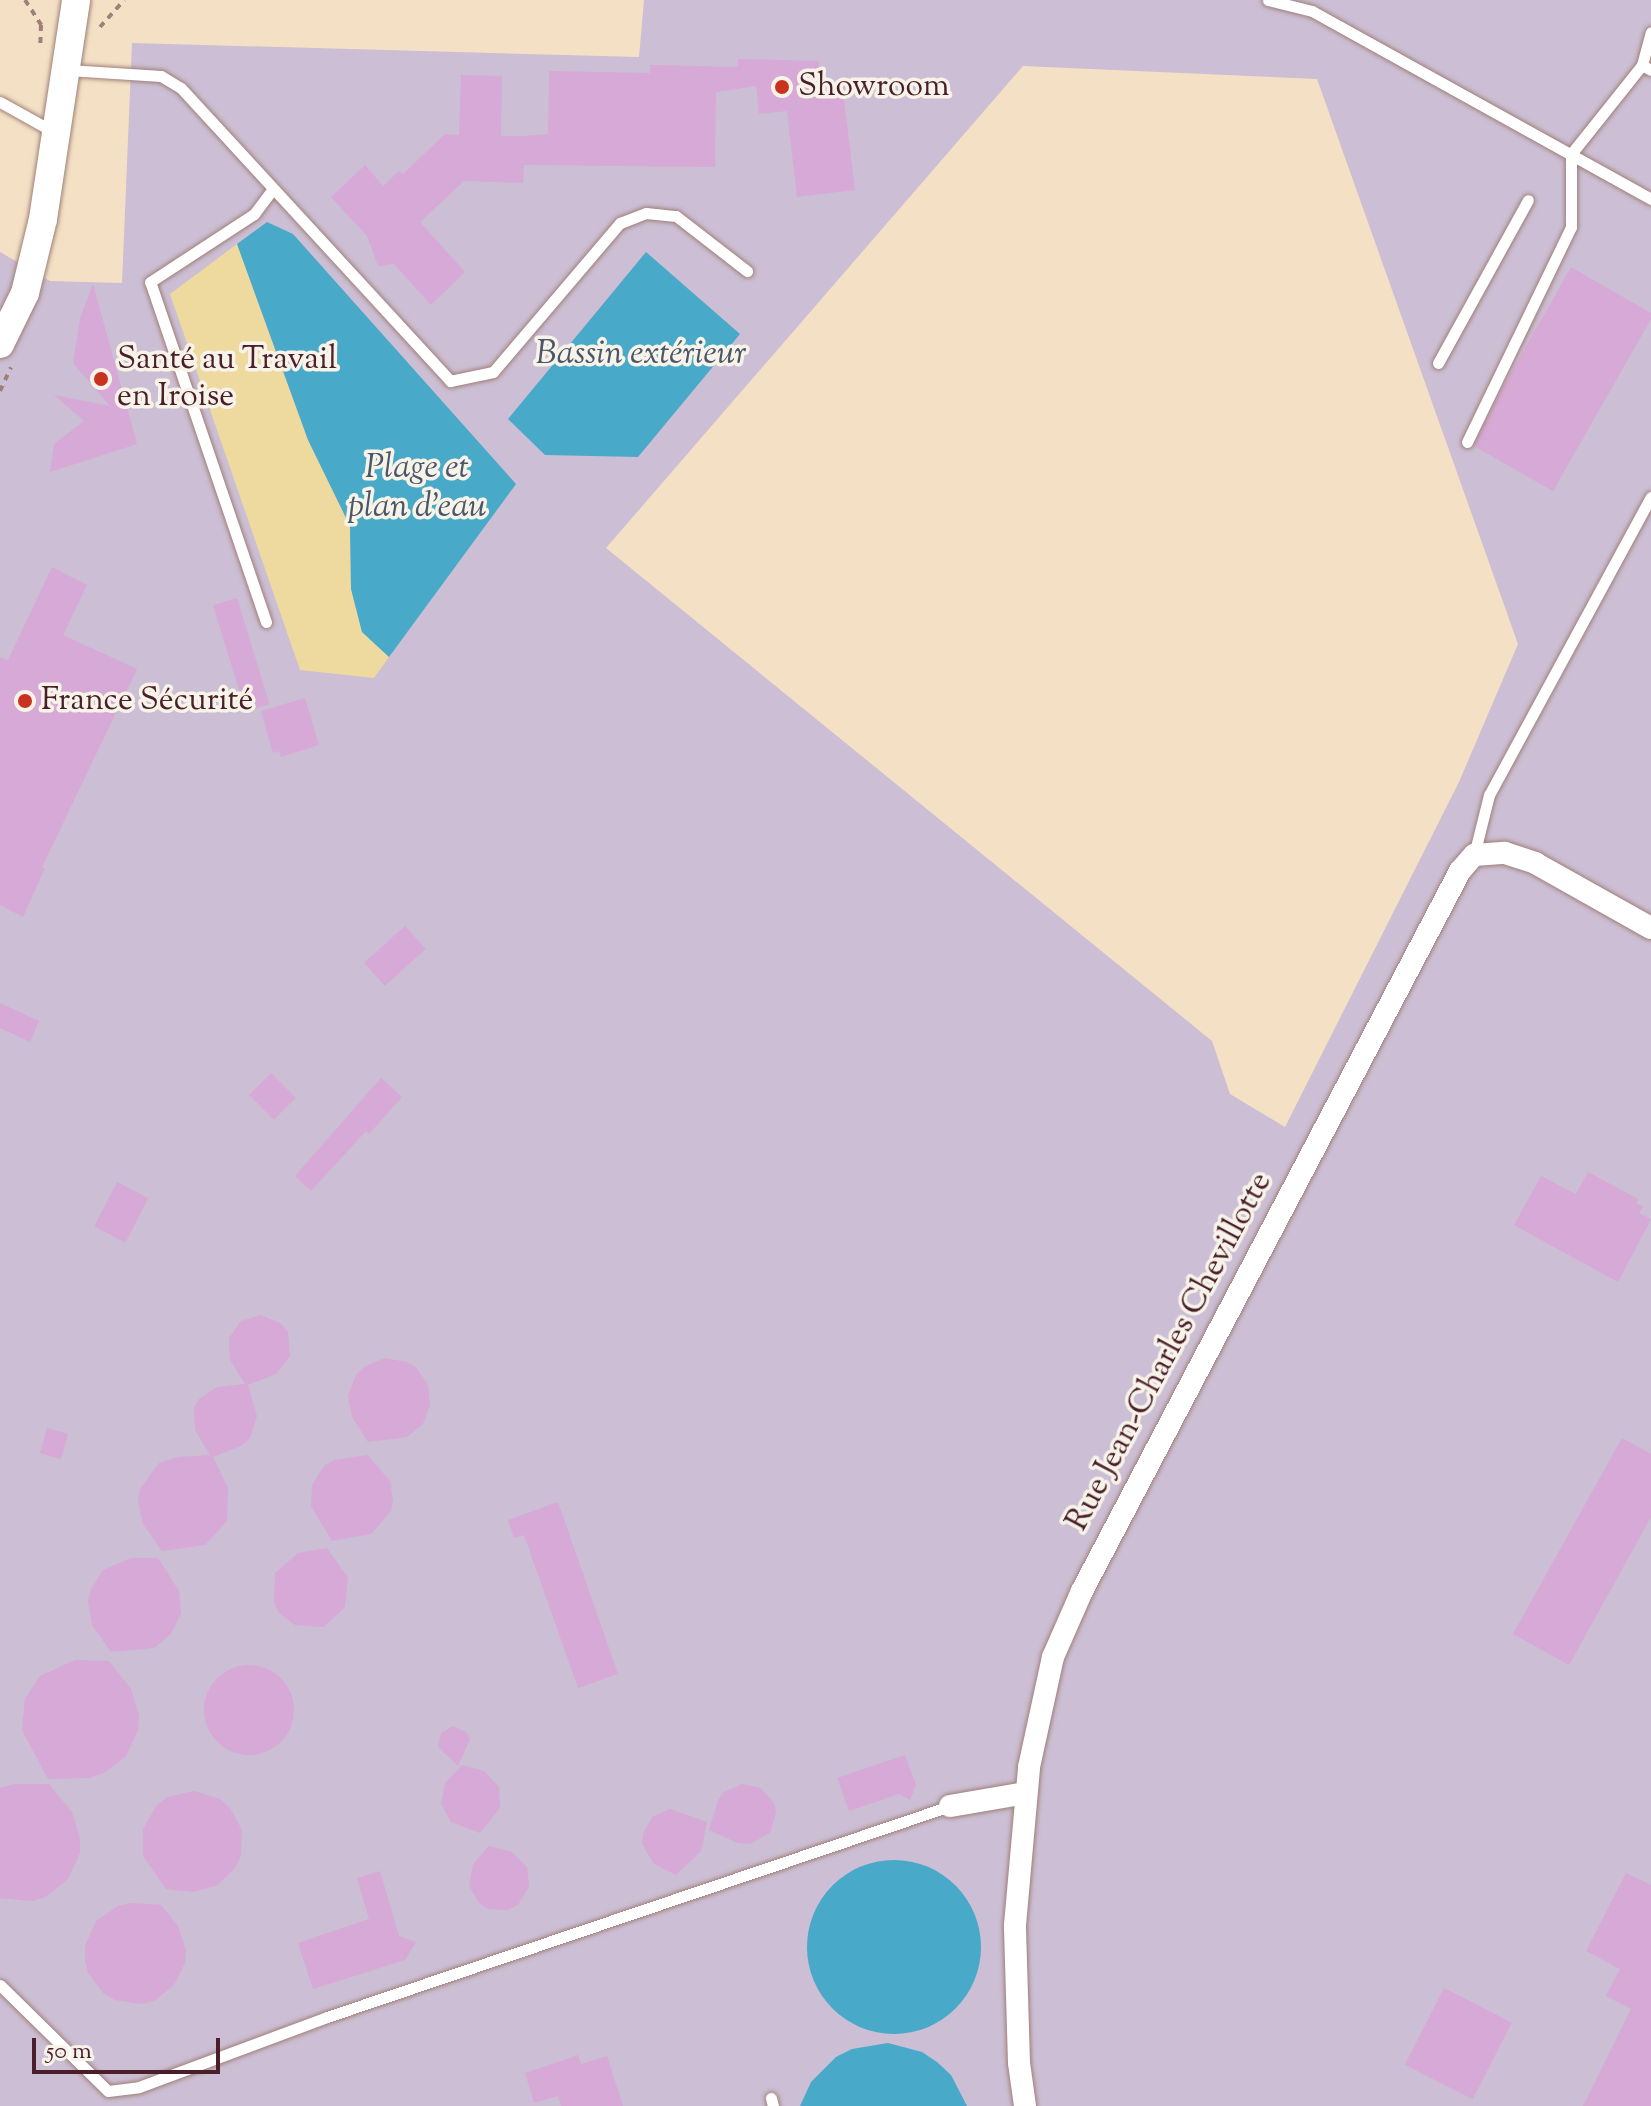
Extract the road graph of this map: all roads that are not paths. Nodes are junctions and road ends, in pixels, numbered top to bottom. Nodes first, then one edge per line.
1 (76, 0) edge
2 (1268, 0) edge
3 (1651, 32) edge
4 (1646, 67) edge
5 (68, 70) junction
6 (0, 102) edge
7 (58, 134) junction
8 (1571, 154) junction
9 (272, 190) junction
10 (1651, 199) edge
11 (1528, 200) dead end
12 (747, 271) dead end
13 (0, 344) edge
14 (1438, 363) dead end
15 (1467, 442) dead end
16 (1651, 497) edge
17 (266, 622) dead end
18 (1474, 855) junction
19 (1651, 928) edge
20 (1026, 1793) junction
21 (950, 1806) joint
22 (0, 1985) edge
23 (1025, 2106) edge

1 - 5 street
2 - 8 lane
3 - 4 lane
4 - 8 lane
5 - 7 street
5 - 9 lane
6 - 7 lane
7 - 13 street
8 - 10 lane
8 - 15 lane
9 - 12 lane
9 - 17 lane
11 - 14 lane
16 - 18 lane
18 - 19 street
18 - 20 street, Rue Jean-Charles Chevillotte
20 - 21 street
20 - 23 street, Rue Jean-Charles Chevillotte
21 - 22 lane

